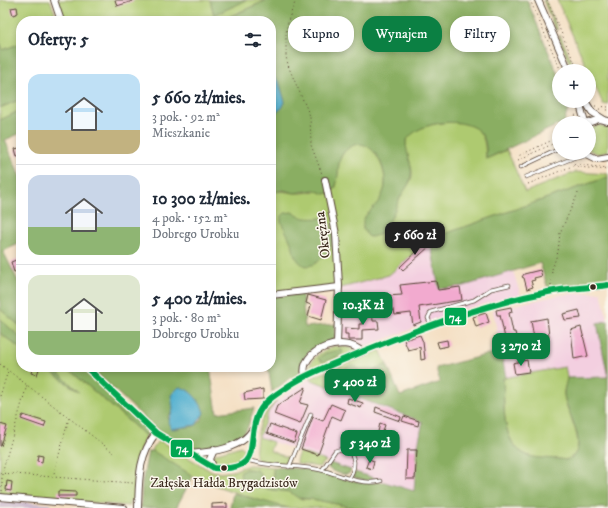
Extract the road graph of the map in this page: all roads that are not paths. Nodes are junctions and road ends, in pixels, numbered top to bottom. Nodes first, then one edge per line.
1 (54, 0) edge
2 (538, 0) edge
3 (59, 16) edge
4 (566, 64) edge
5 (589, 108) edge
6 (596, 120) edge
7 (607, 120) edge
8 (552, 152) edge
9 (607, 158) edge
10 (596, 159) edge
11 (569, 160) edge
12 (521, 167) dead end
13 (526, 177) dead end
14 (325, 180) road end
15 (509, 285) dead end
16 (608, 285) edge
17 (339, 287) junction
18 (276, 294) edge
19 (431, 325) junction
20 (337, 344) junction
21 (362, 352) junction
22 (91, 372) edge
23 (305, 376) junction
24 (311, 414) dead end
25 (254, 427) junction
26 (156, 433) junction
27 (237, 444) junction
28 (214, 450) junction
29 (250, 452) junction
30 (190, 454) junction
31 (247, 460) junction
32 (289, 467) junction
33 (214, 468) junction
34 (322, 470) junction
35 (349, 478) junction
36 (381, 480) dead end
37 (1, 497) edge
38 (124, 508) edge
39 (138, 508) edge

1 - 3 street
2 - 4 street
5 - 7 street
6 - 7 street
8 - 12 lane
9 - 10 street
11 - 13 lane
14 - 17 street, Okrężna
15 - 19 lane
16 - 19 street
17 - 18 street
17 - 20 street, Okrężna
19 - 21 street
20 - 21 street
20 - 23 street
21 - 23 street
22 - 26 street
23 - 25 street
24 - 32 lane
25 - 27 street
25 - 29 street
26 - 30 street
26 - 39 street
27 - 28 street
27 - 29 street
28 - 30 street
28 - 33 street
29 - 31 street
30 - 33 street
31 - 32 lane
31 - 33 street
32 - 34 lane
34 - 35 lane
34 - 35 lane
35 - 36 lane
37 - 38 street

